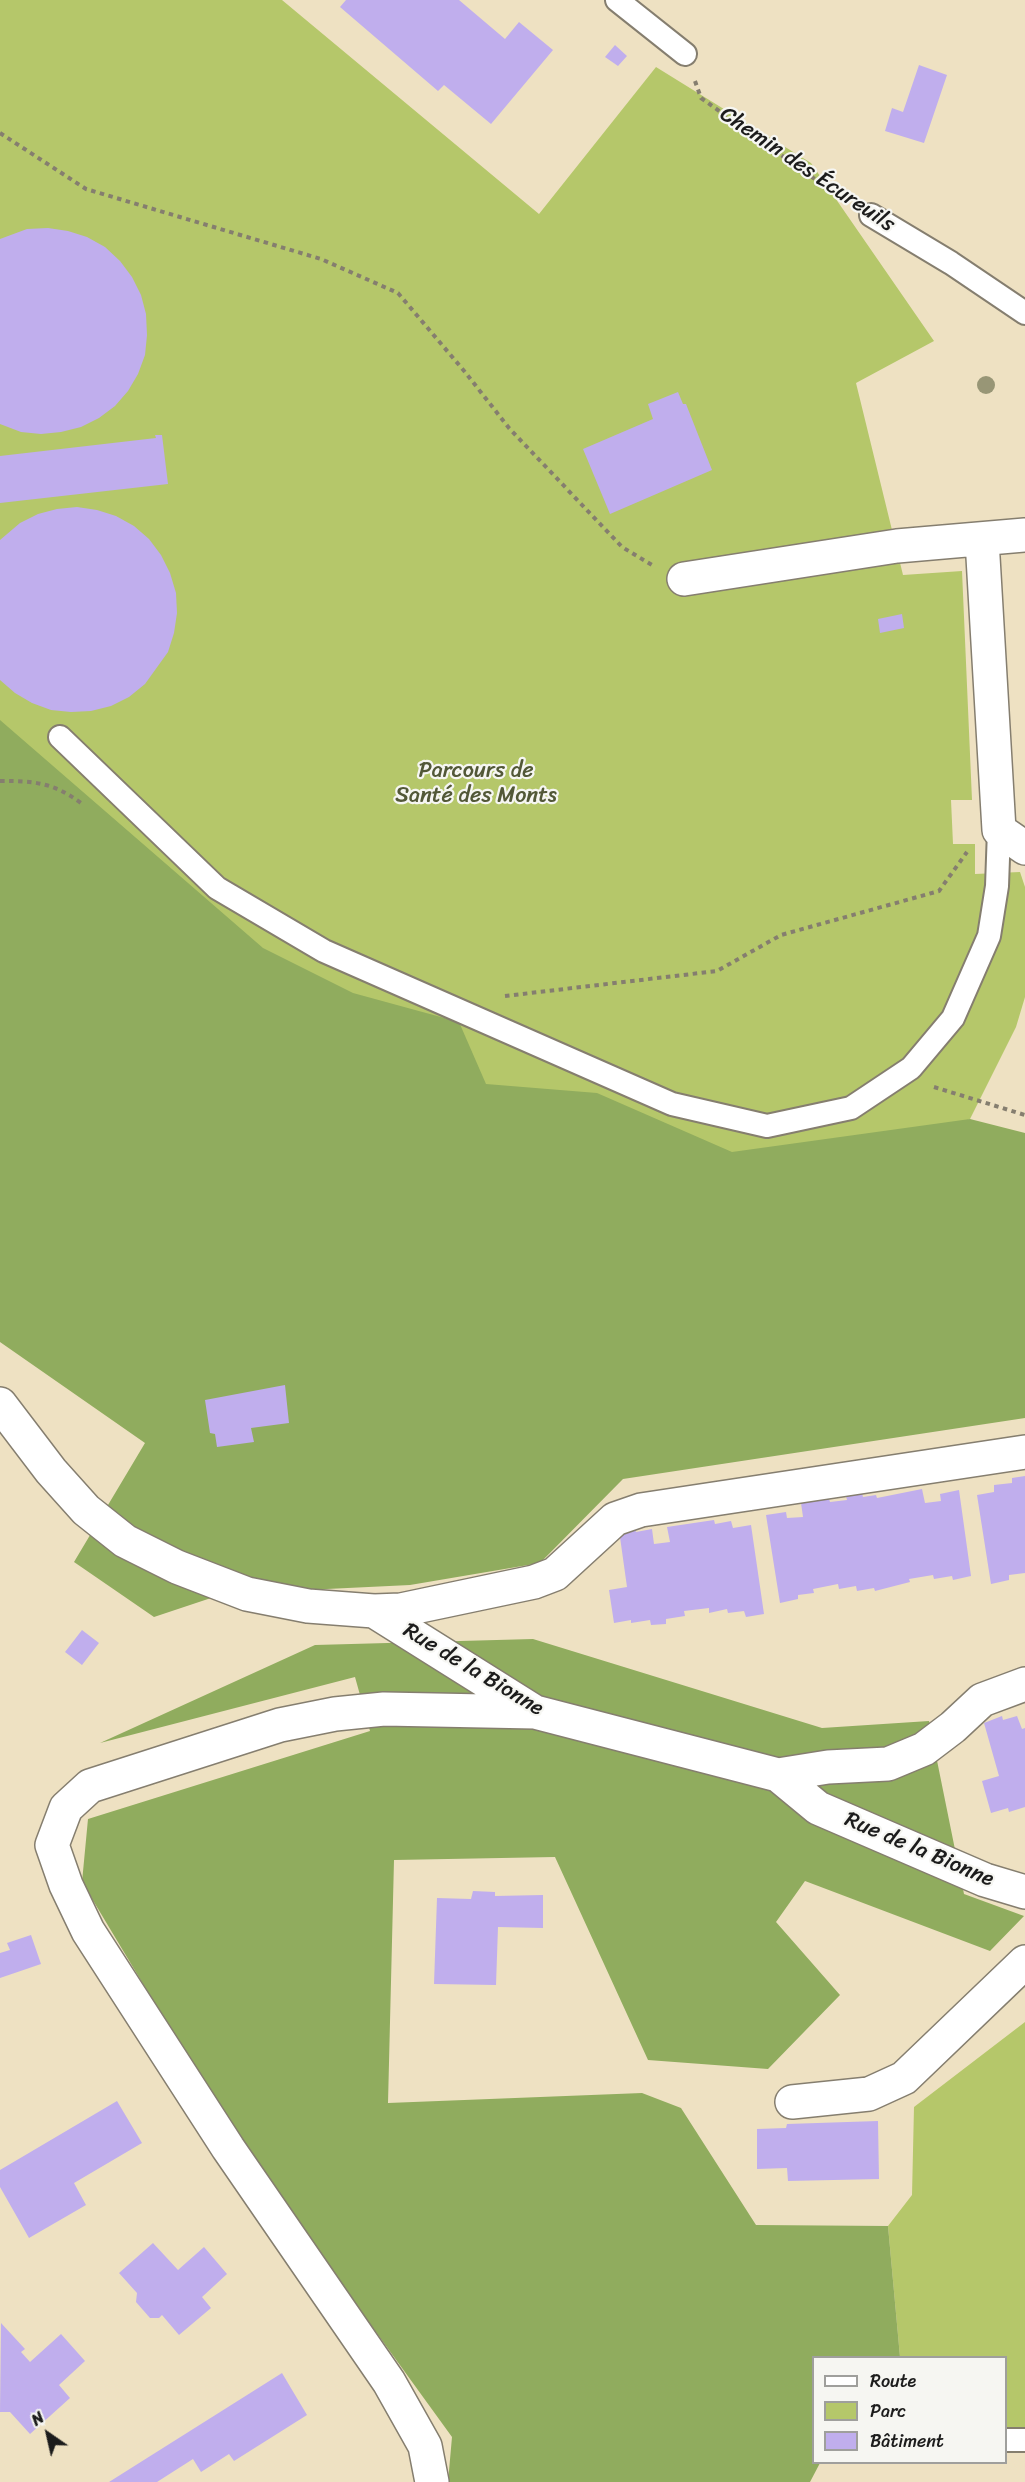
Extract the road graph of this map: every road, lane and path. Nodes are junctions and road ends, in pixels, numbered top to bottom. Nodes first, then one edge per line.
1 (617, 0) edge
2 (685, 54) joint
3 (0, 133) edge
4 (871, 215) joint
5 (1025, 313) edge
6 (1025, 535) edge
7 (982, 540) junction
8 (684, 579) joint
9 (60, 737) dead end
10 (0, 781) edge
11 (86, 806) dead end
12 (1007, 828) edge
13 (494, 998) dead end
14 (895, 1079) junction
15 (1025, 1115) edge
16 (0, 1404) edge
17 (1025, 1452) edge
18 (374, 1611) junction
19 (1025, 1684) edge
20 (535, 1712) junction
21 (778, 1775) junction
22 (1025, 1892) edge
23 (1025, 1962) edge
24 (792, 2102) dead end
25 (1007, 2440) edge
26 (1025, 2440) edge
27 (432, 2482) edge

1 - 2 lane
2 - 4 path, Chemin des Écureuils
3 - 8 path
4 - 5 lane, Chemin des Écureuils
6 - 7 street
7 - 8 street
7 - 12 street
9 - 14 lane
10 - 11 path
12 - 13 path
12 - 14 lane
14 - 15 path
16 - 18 street, Rue de la Bionne
17 - 18 street
18 - 20 street, Rue de la Bionne
19 - 21 street
20 - 21 street, Rue de la Bionne
20 - 27 street
21 - 22 street, Rue de la Bionne
23 - 24 street
25 - 26 lane

